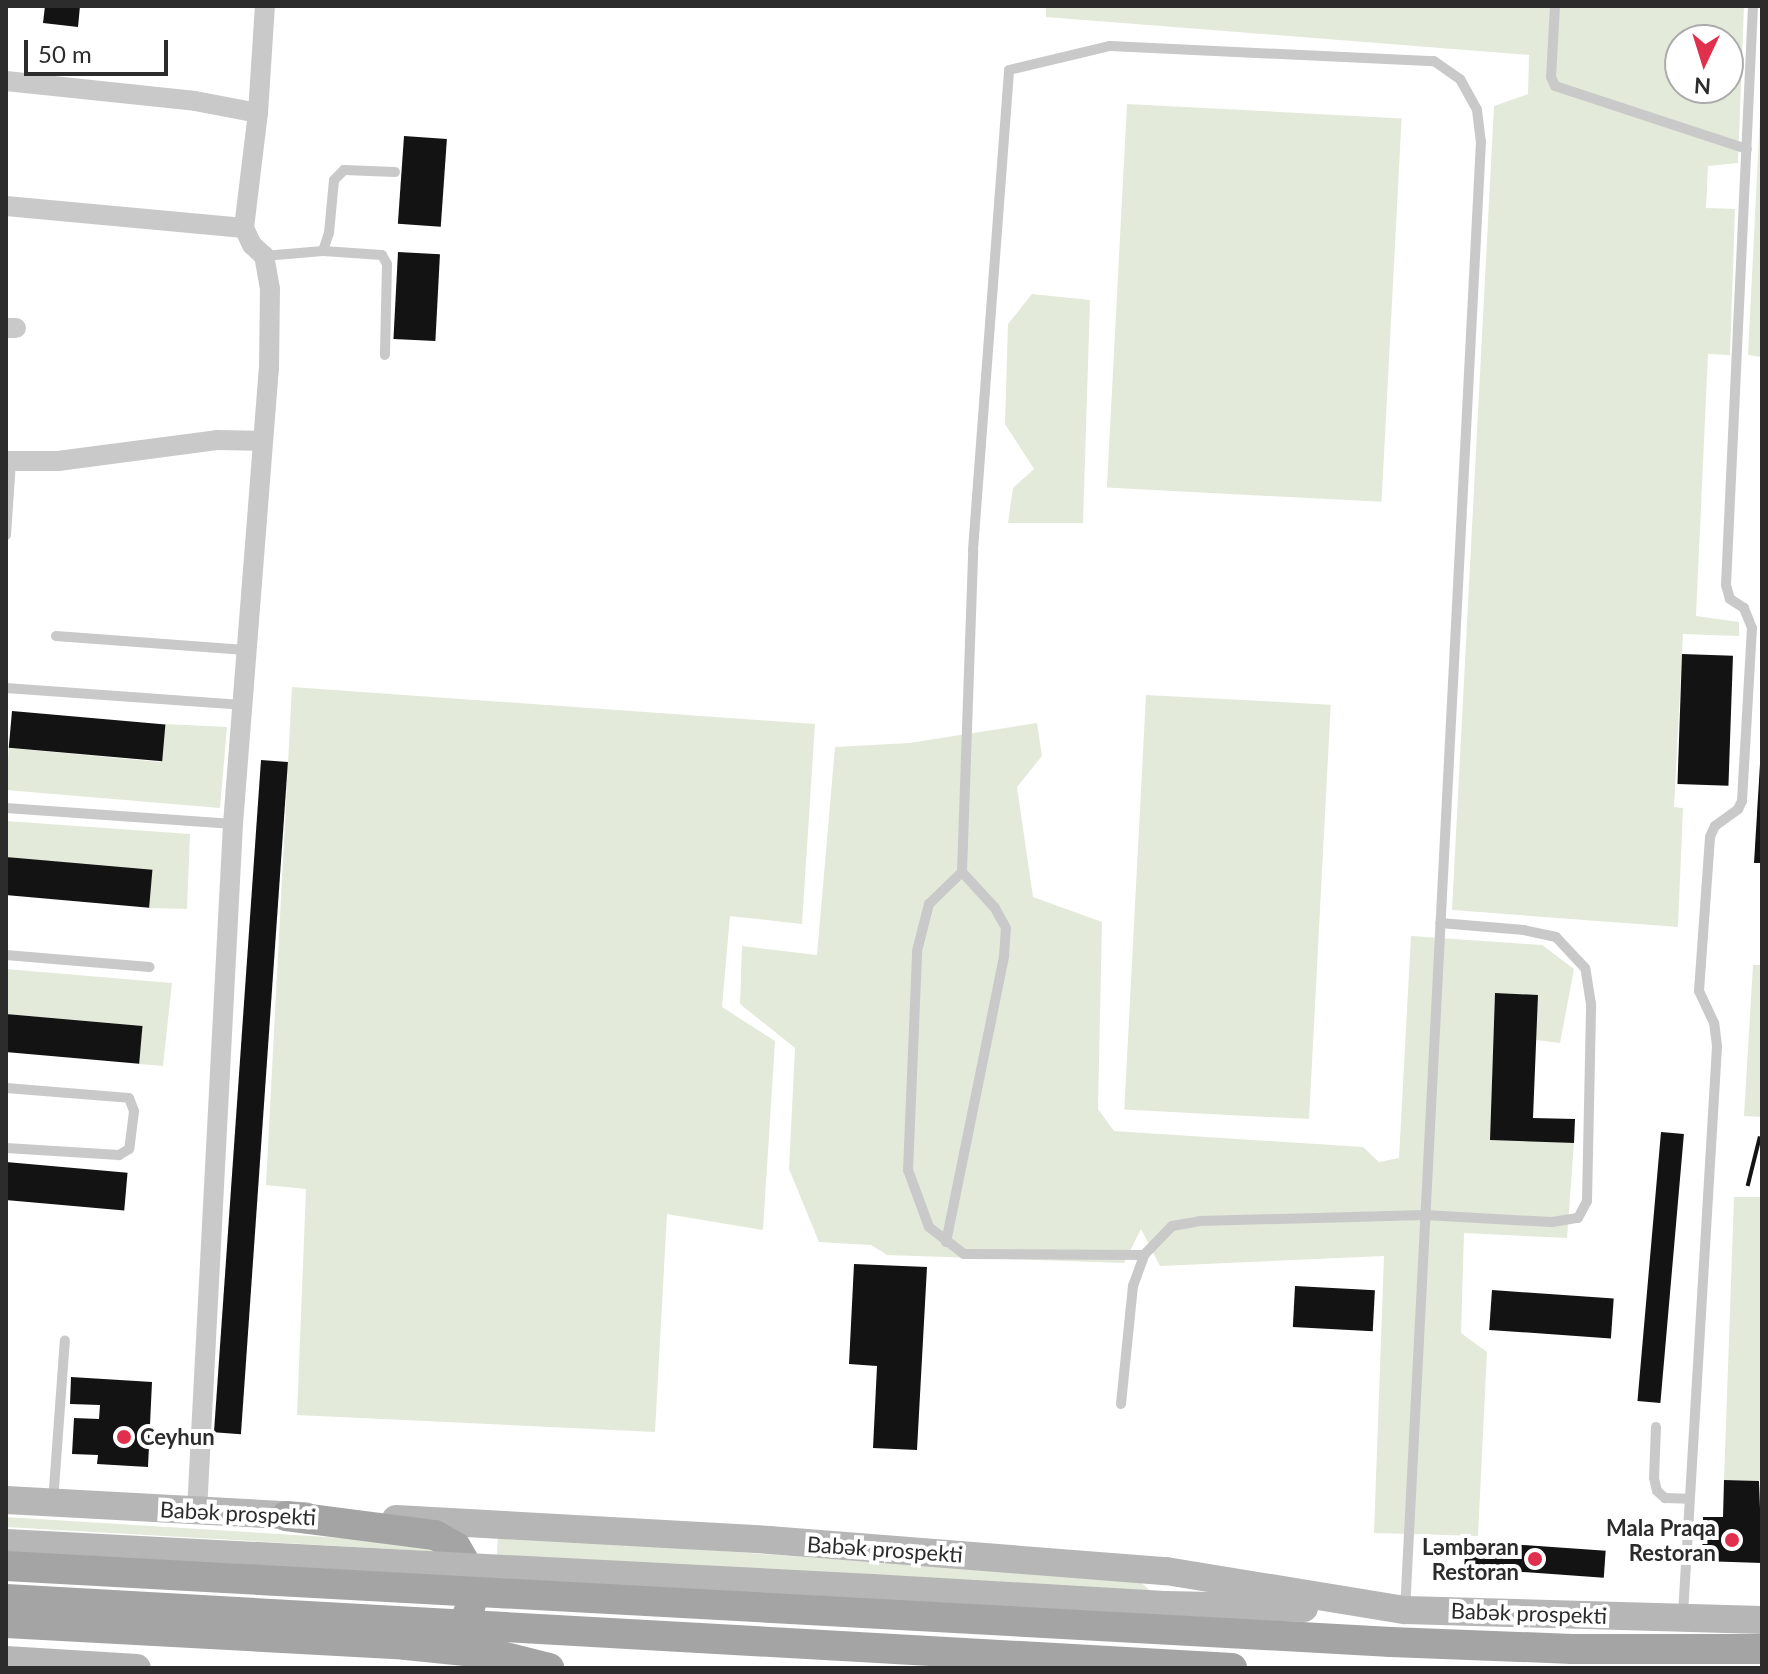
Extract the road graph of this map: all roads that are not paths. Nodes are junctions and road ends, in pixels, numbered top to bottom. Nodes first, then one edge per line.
1 (265, 6) edge
2 (1555, 6) edge
3 (1753, 6) edge
4 (6, 81) edge
5 (258, 113) junction
6 (1747, 149) junction
7 (395, 172) dead end
8 (6, 206) edge
9 (244, 228) junction
10 (323, 251) junction
11 (264, 256) junction
12 (385, 355) dead end
13 (263, 441) junction
14 (9, 462) edge
15 (6, 535) edge
16 (56, 636) dead end
17 (245, 650) junction
18 (6, 688) edge
19 (241, 705) junction
20 (6, 808) edge
21 (233, 824) junction
22 (962, 872) junction
23 (1440, 923) junction
24 (6, 955) edge
25 (150, 967) dead end
26 (6, 1088) edge
27 (6, 1148) edge
28 (1425, 1215) junction
29 (946, 1242) junction
30 (1144, 1255) junction
31 (65, 1340) dead end
32 (1121, 1404) dead end
33 (1656, 1427) dead end
34 (1689, 1499) junction
35 (6, 1500) edge
36 (53, 1503) junction
37 (197, 1511) junction
38 (286, 1516) junction
39 (6, 1543) edge
40 (6, 1566) edge
41 (6, 1599) edge
42 (1405, 1610) junction
43 (1682, 1618) junction
44 (1762, 1620) edge
45 (6, 1623) edge
46 (406, 1645) junction
47 (1762, 1649) edge
48 (6, 1660) edge
49 (137, 1668) edge
50 (549, 1668) edge
51 (1232, 1668) edge
52 (1622, 1668) edge
53 (1632, 1668) edge

1 - 5 street
2 - 6 lane
3 - 6 lane
4 - 5 street
5 - 9 street
6 - 34 lane
7 - 10 lane
8 - 9 street
9 - 11 street
10 - 11 lane
10 - 12 lane
11 - 13 street
13 - 14 street
13 - 17 street
14 - 15 lane
16 - 17 lane
17 - 19 street
18 - 19 lane
19 - 21 street
20 - 21 lane
21 - 37 street
22 - 23 lane
22 - 29 lane
22 - 29 lane
23 - 28 lane
23 - 28 lane
24 - 25 lane
26 - 27 lane
28 - 30 lane
28 - 42 lane
29 - 30 lane
30 - 32 lane
31 - 36 lane
33 - 34 lane
34 - 43 lane
35 - 36 main road, Babək prospekti
36 - 37 main road, Babək prospekti
37 - 38 main road, Babək prospekti
38 - 42 main road, Babək prospekti
38 - 46 main road
39 - 42 main road, bridge
40 - 47 main road, Babək prospekti, bridge
41 - 51 main road, bridge
42 - 43 main road, Babək prospekti
42 - 52 main road
43 - 44 main road, Babək prospekti
43 - 53 main road
45 - 46 main road
46 - 50 main road
48 - 49 main road

